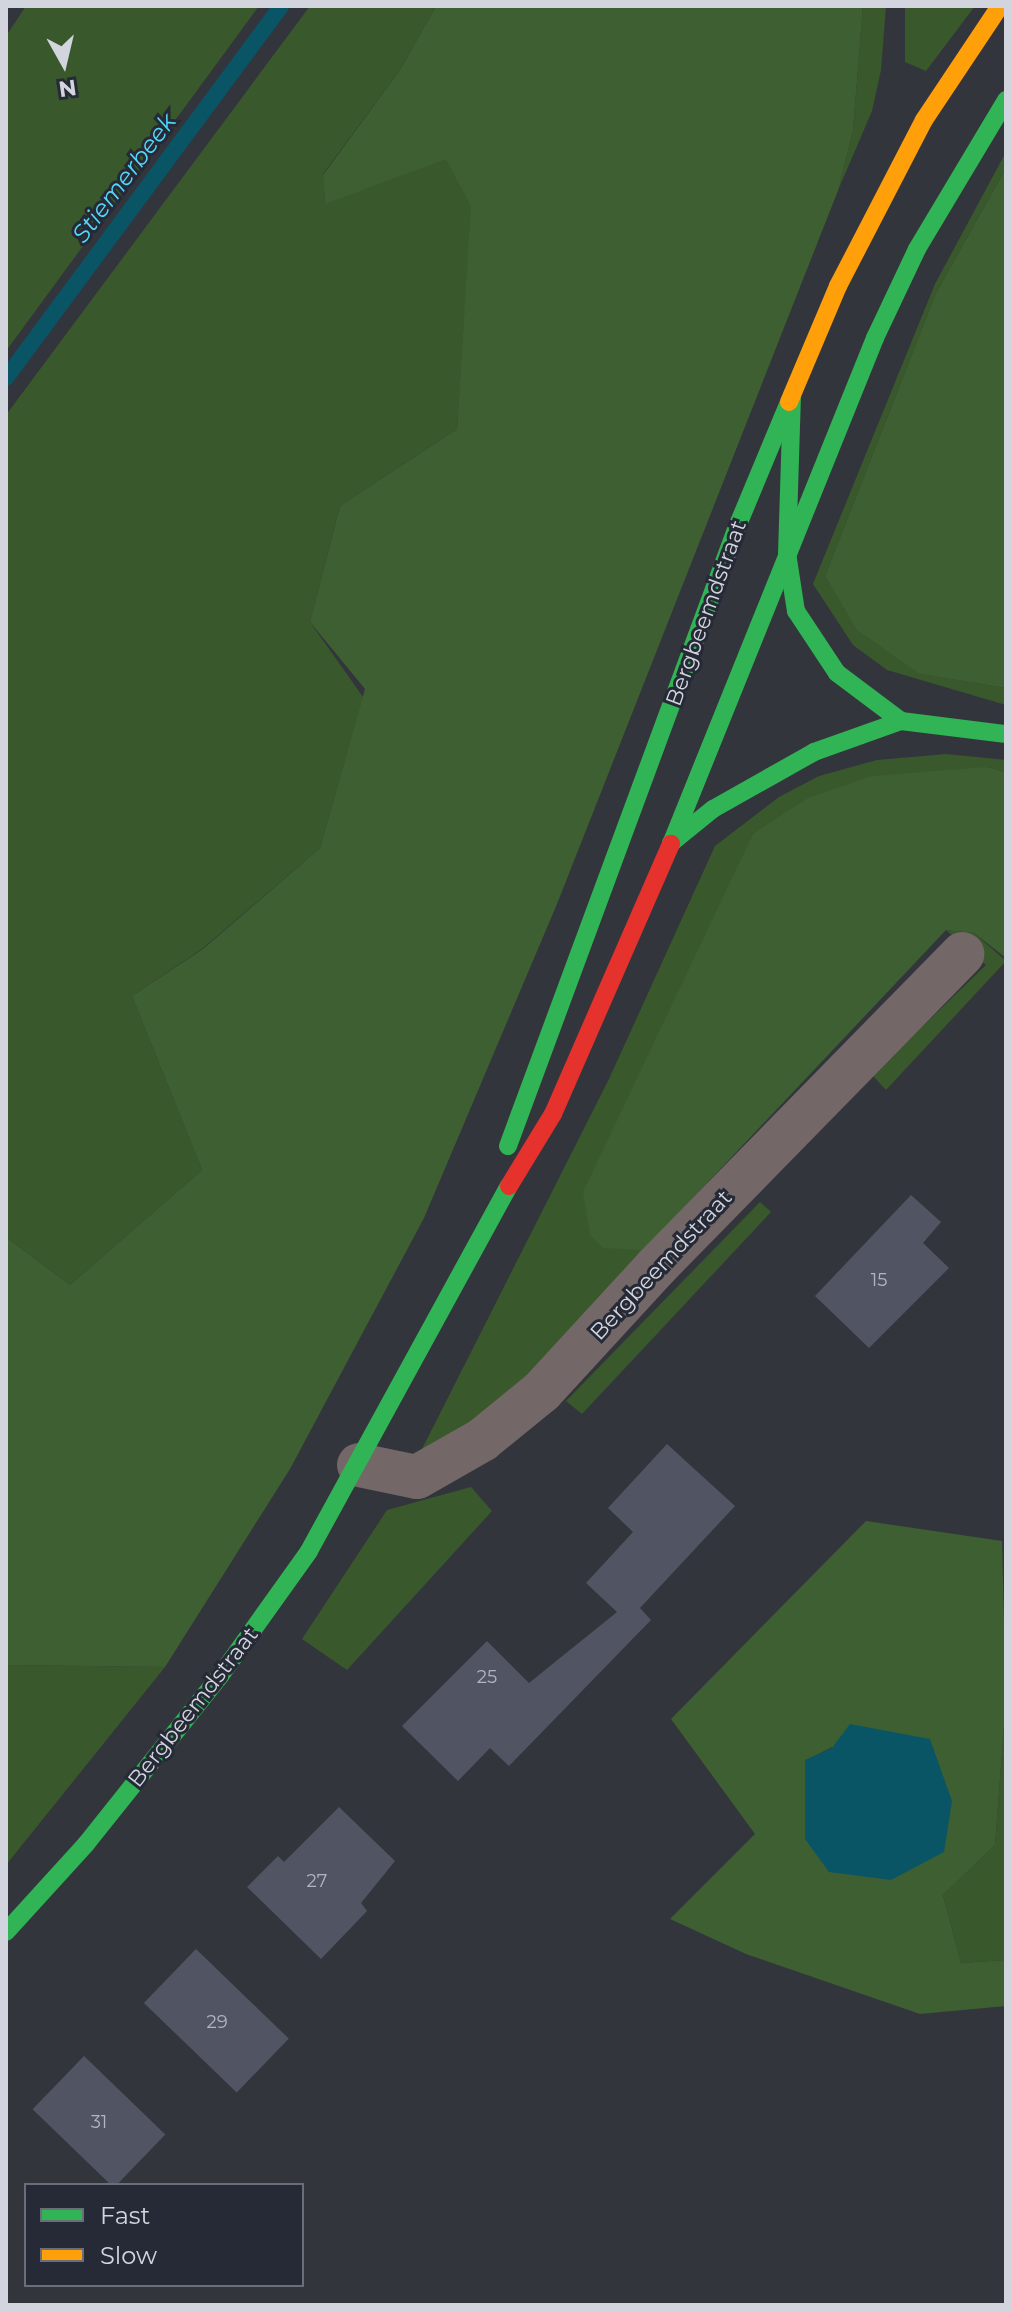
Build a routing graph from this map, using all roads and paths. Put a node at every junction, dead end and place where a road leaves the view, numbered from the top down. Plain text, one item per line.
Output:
1 (1000, 6) edge
2 (1006, 100) edge
3 (792, 395) junction
4 (787, 553) junction
5 (901, 721) junction
6 (1006, 734) edge
7 (671, 843) junction
8 (963, 954) dead end
9 (470, 1248) junction
10 (359, 1465) junction
11 (6, 1932) edge

1 - 3 main road, Bergbeemdstraat
2 - 4 main road, Bergbeemdstraat
3 - 4 main road
3 - 9 main road, Bergbeemdstraat
4 - 5 main road
4 - 7 main road, Bergbeemdstraat
5 - 6 main road
5 - 7 main road
7 - 9 main road, Bergbeemdstraat
8 - 10 street, Bergbeemdstraat
9 - 10 main road, Bergbeemdstraat
10 - 11 main road, Bergbeemdstraat

